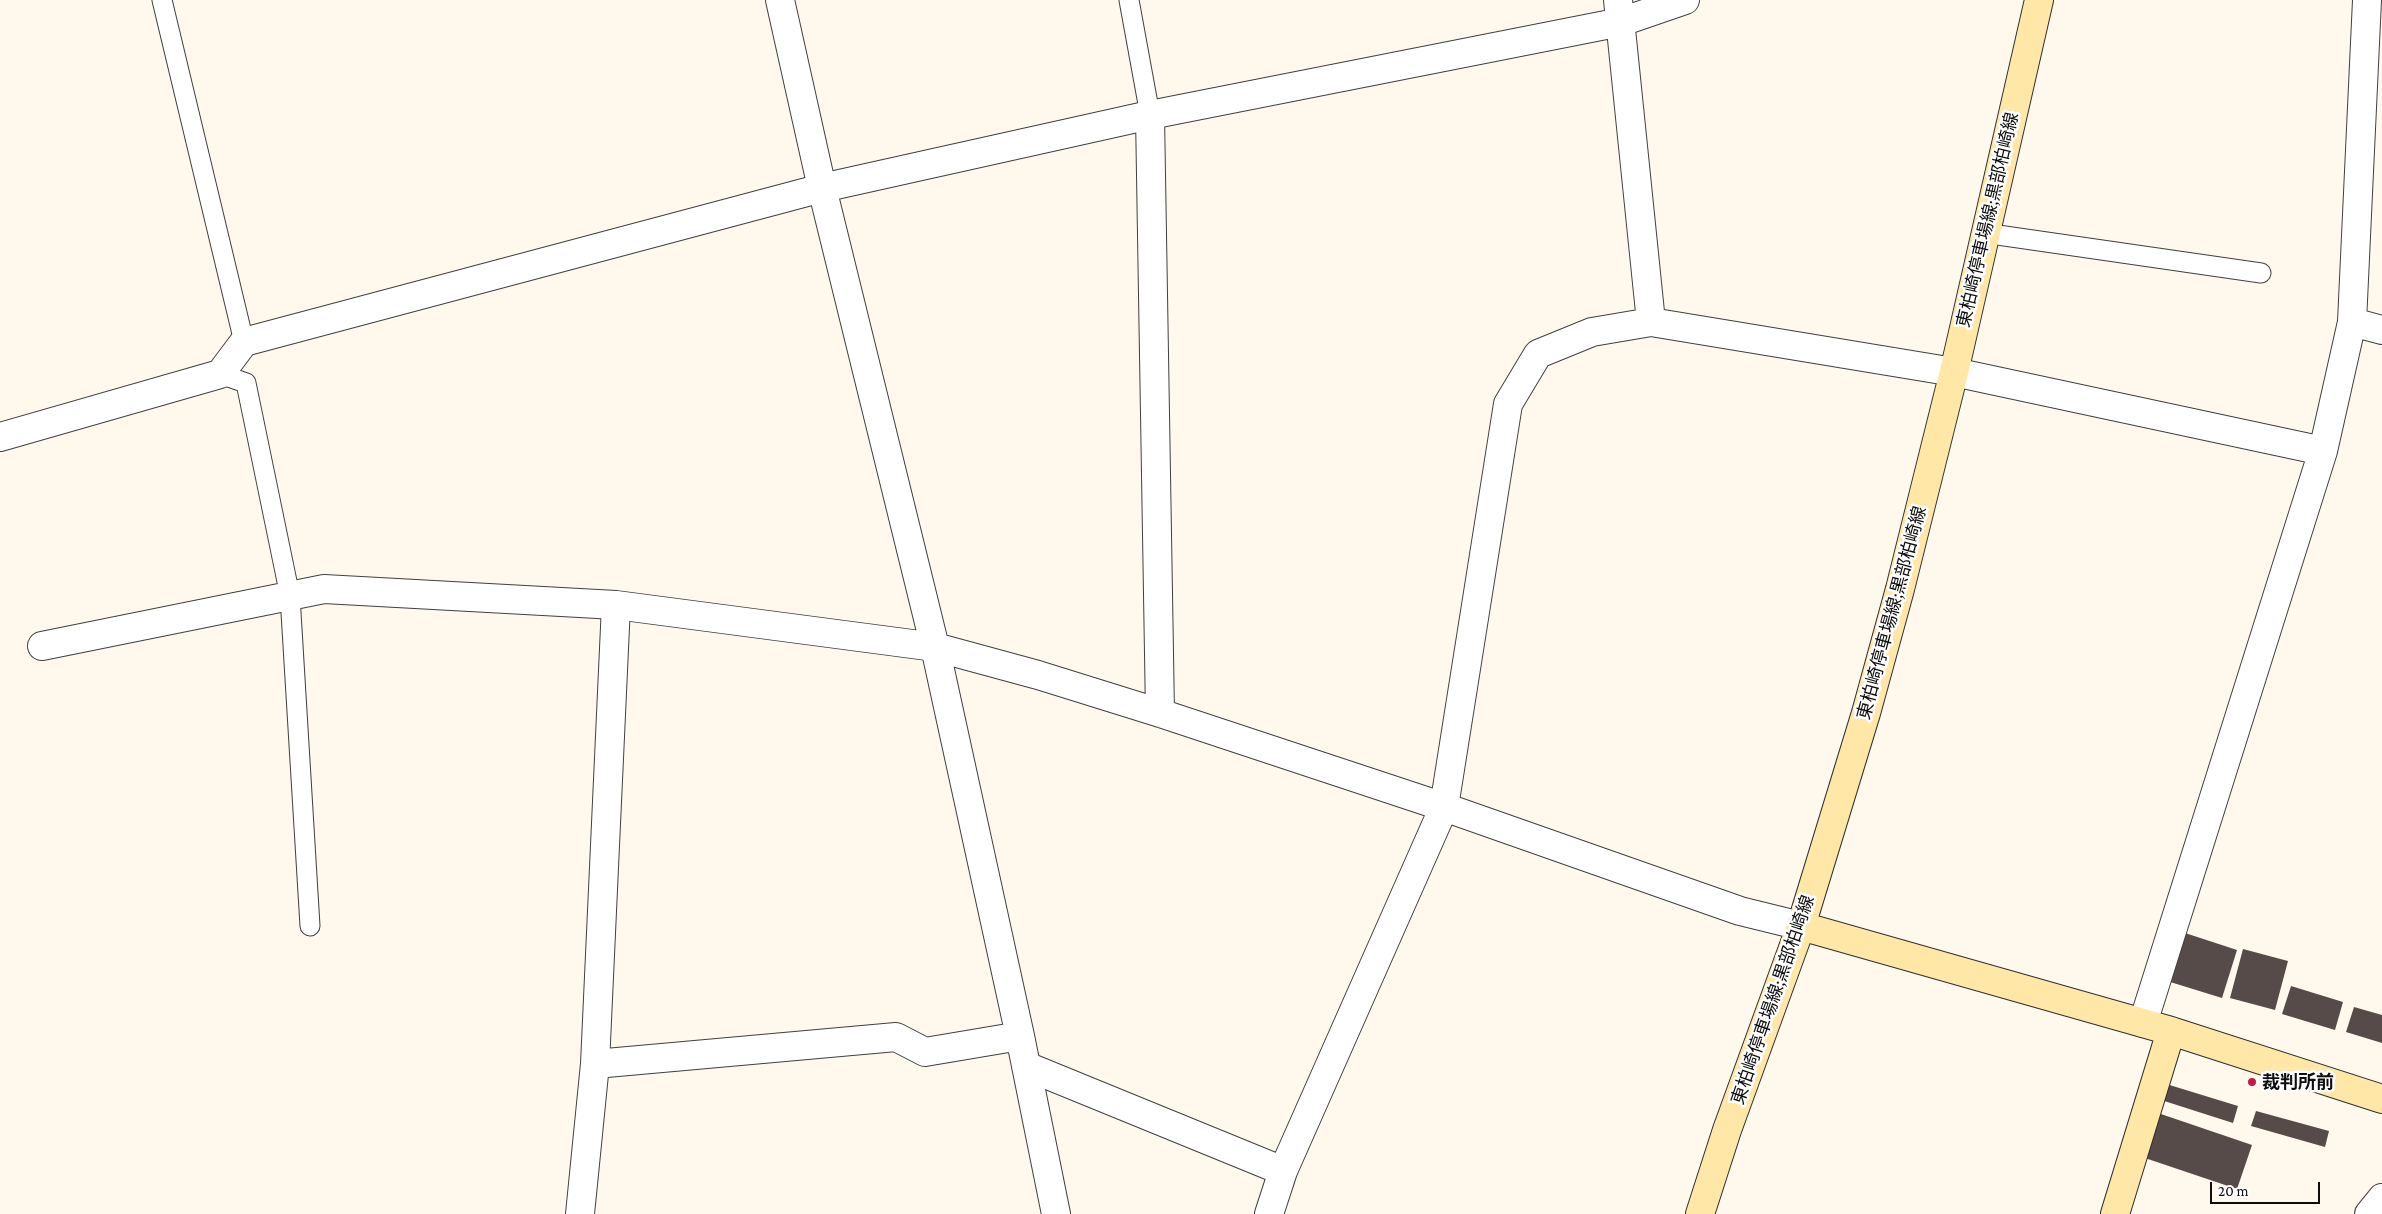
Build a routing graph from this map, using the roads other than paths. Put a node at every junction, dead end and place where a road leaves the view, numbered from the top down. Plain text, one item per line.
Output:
1 (162, 0) edge
2 (780, 0) edge
3 (1129, 0) edge
4 (1685, 0) edge
5 (2039, 0) edge
6 (2367, 0) edge
7 (1620, 11) edge
8 (1150, 115) junction
9 (822, 188) junction
10 (1984, 233) junction
11 (2260, 274) dead end
12 (1651, 322) junction
13 (2352, 322) junction
14 (2382, 330) edge
15 (244, 342) junction
16 (1954, 372) junction
17 (220, 374) junction
18 (0, 437) edge
19 (2323, 451) junction
20 (290, 596) junction
21 (616, 606) junction
22 (42, 646) dead end
23 (935, 647) junction
24 (1160, 713) junction
25 (1444, 807) junction
26 (310, 926) dead end
27 (1801, 926) junction
28 (2143, 1023) junction
29 (2171, 1032) junction
30 (1020, 1036) junction
31 (594, 1064) junction
32 (1026, 1066) junction
33 (2382, 1099) edge
34 (1283, 1171) junction
35 (2382, 1198) edge
36 (580, 1214) edge
37 (1056, 1214) edge
38 (1269, 1214) edge
39 (1700, 1214) edge
40 (2115, 1214) edge
41 (2369, 1214) edge

1 - 15 lane
2 - 9 street
3 - 8 lane
4 - 7 street
5 - 10 main road, 東柏崎停車場線;黒部柏崎線
6 - 13 street
7 - 8 street
7 - 12 street
8 - 9 street
8 - 24 street
9 - 15 street
9 - 23 street
10 - 11 lane
10 - 16 main road, 東柏崎停車場線;黒部柏崎線
12 - 16 street
12 - 25 street
13 - 14 street
13 - 19 street
15 - 17 street
16 - 19 street
16 - 27 main road, 東柏崎停車場線;黒部柏崎線
17 - 18 street
17 - 20 lane
19 - 28 street
20 - 21 street
20 - 22 street
20 - 26 lane
21 - 23 street
21 - 31 street
23 - 24 street
23 - 30 street
24 - 25 street
25 - 27 street
25 - 34 street
27 - 28 main road
27 - 39 main road, 東柏崎停車場線;黒部柏崎線
28 - 29 main road
29 - 33 main road
29 - 40 main road
30 - 31 street
30 - 32 street
31 - 36 street
32 - 34 street
32 - 37 street
34 - 38 street
35 - 41 street

